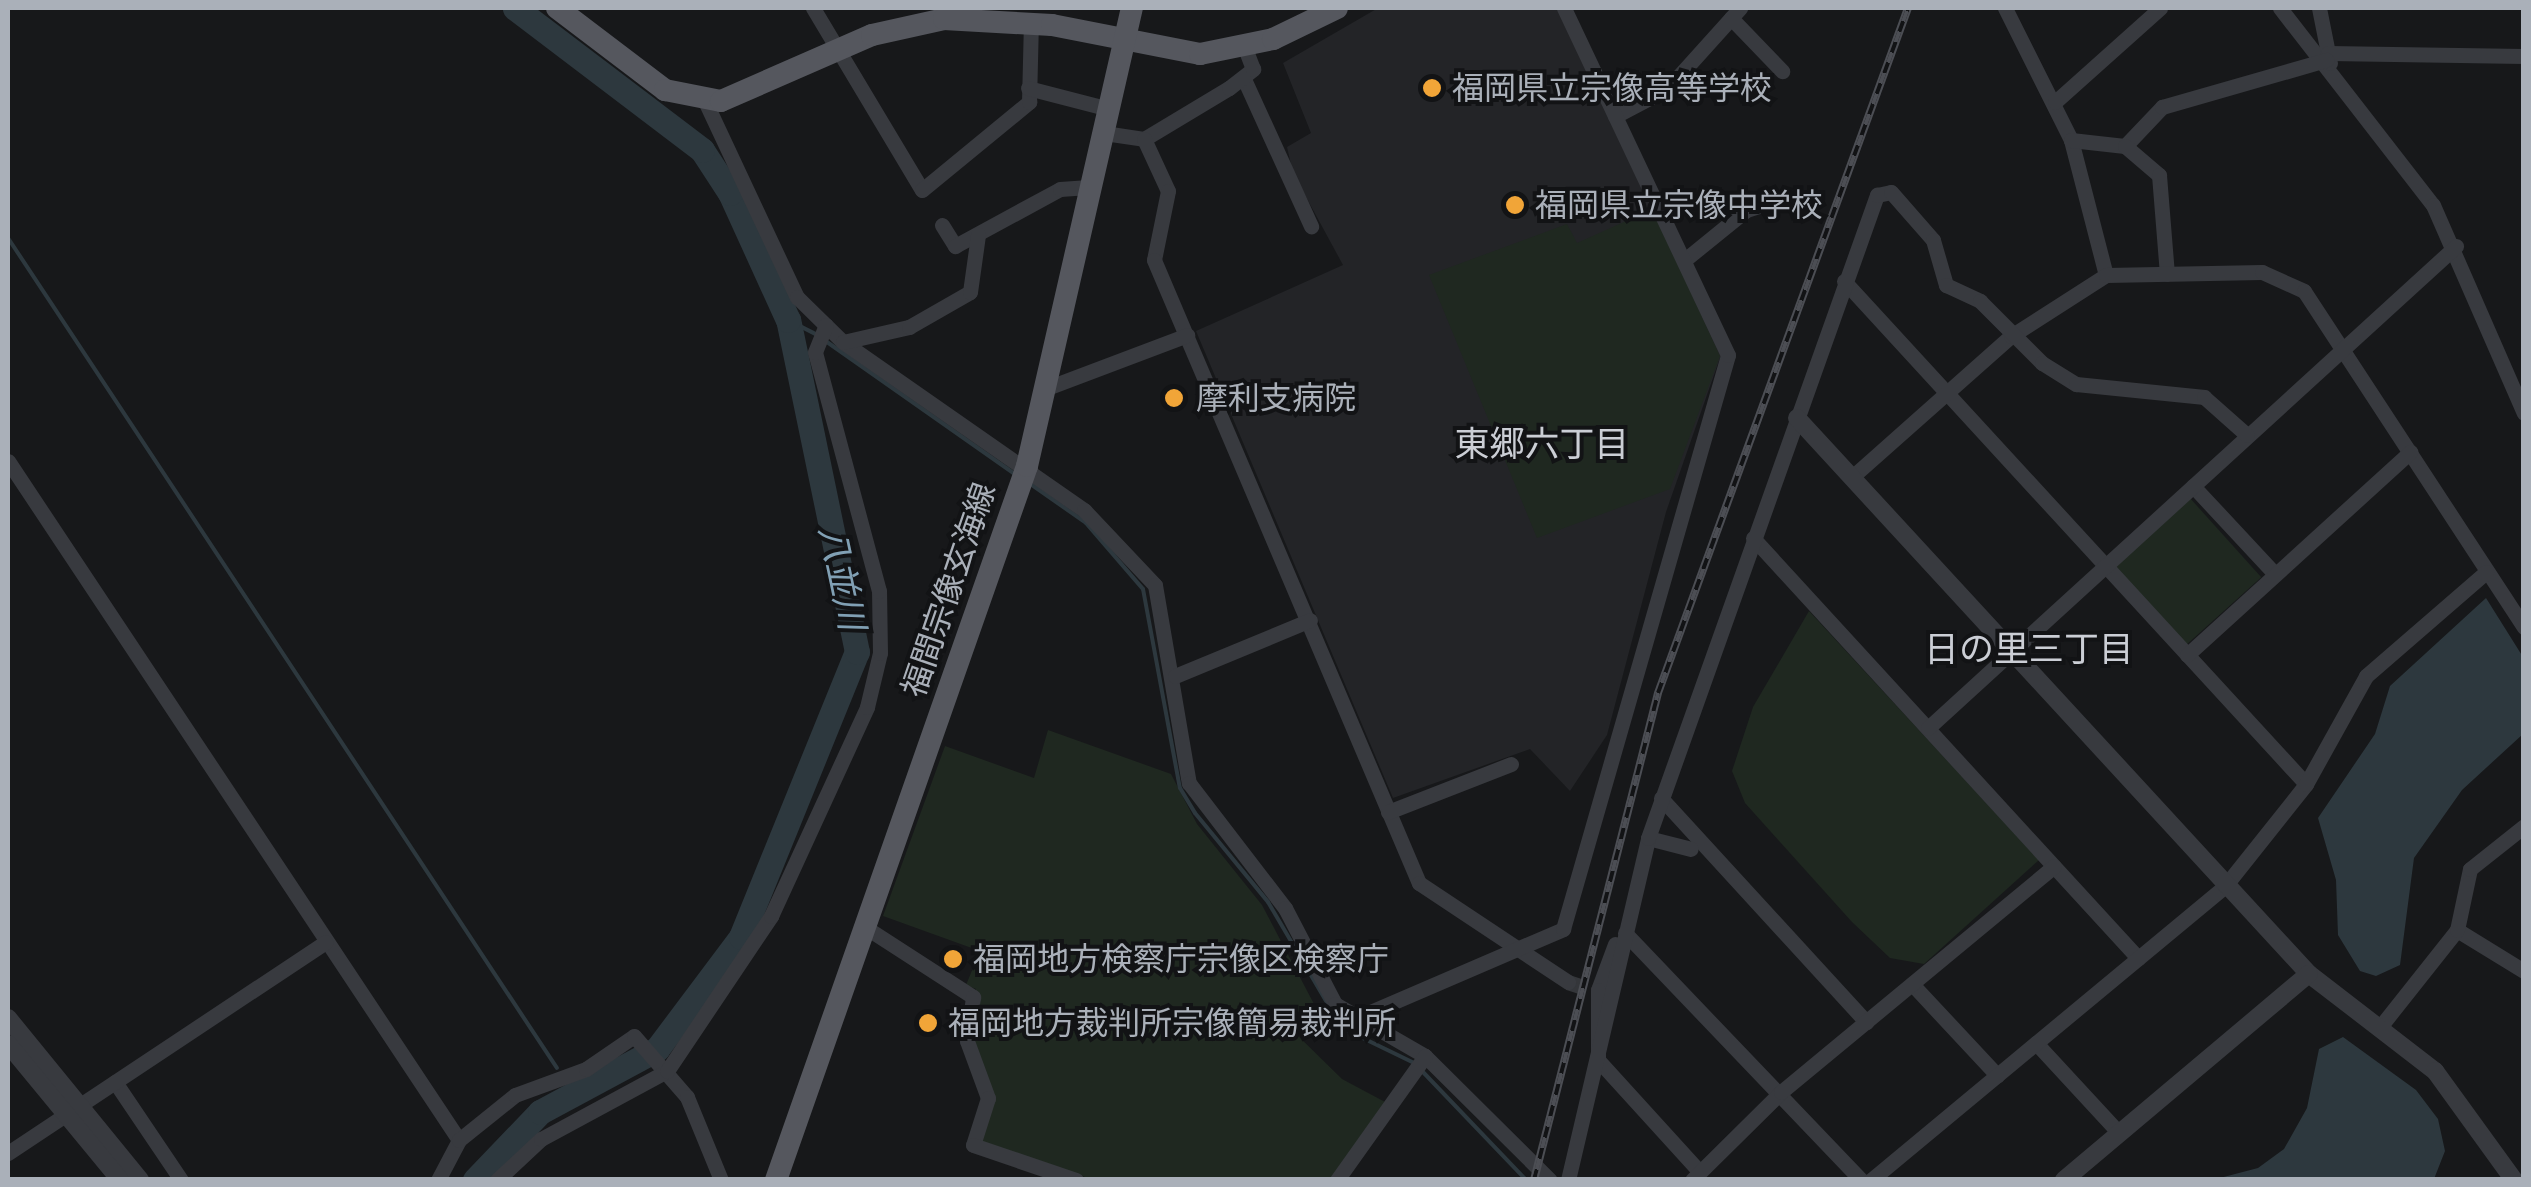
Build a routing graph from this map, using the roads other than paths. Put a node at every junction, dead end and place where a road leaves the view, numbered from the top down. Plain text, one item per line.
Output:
1 (557, 8) edge
2 (813, 8) edge
3 (1132, 8) edge
4 (1337, 8) edge
5 (1564, 8) edge
6 (2005, 8) edge
7 (2160, 8) edge
8 (2280, 8) edge
9 (2319, 8) edge
10 (998, 12) edge
11 (1735, 13) edge
12 (1030, 22) junction
13 (1124, 45) junction
14 (1245, 48) junction
15 (838, 50) junction
16 (2524, 56) edge
17 (2328, 59) junction
18 (1782, 71) dead end
19 (1244, 79) junction
20 (1028, 88) junction
21 (705, 101) junction
22 (2055, 102) junction
23 (1109, 109) junction
24 (1615, 116) junction
25 (1104, 133) junction
26 (1144, 139) junction
27 (2071, 140) junction
28 (2125, 146) junction
29 (1092, 187) junction
30 (1787, 197) dead end
31 (942, 225) dead end
32 (1311, 226) dead end
33 (978, 235) junction
34 (2456, 246) junction
35 (1688, 258) junction
36 (2167, 274) junction
37 (2106, 275) junction
38 (1844, 281) junction
39 (826, 325) junction
40 (1188, 335) junction
41 (2011, 336) junction
42 (843, 342) junction
43 (2343, 348) junction
44 (1048, 388) junction
45 (1945, 390) junction
46 (2524, 413) edge
47 (1797, 418) junction
48 (2247, 435) junction
49 (2410, 452) junction
50 (8, 462) edge
51 (1027, 466) junction
52 (1852, 476) junction
53 (2193, 486) junction
54 (1753, 538) junction
55 (2105, 565) junction
56 (2486, 572) junction
57 (2276, 574) junction
58 (1310, 620) junction
59 (2524, 627) edge
60 (2011, 653) junction
61 (2187, 655) junction
62 (1174, 676) junction
63 (1928, 728) junction
64 (1484, 754) dead end
65 (1511, 764) dead end
66 (1491, 772) junction
67 (2306, 784) junction
68 (1661, 798) junction
69 (1388, 812) junction
70 (2524, 826) edge
71 (1648, 838) junction
72 (1691, 849) dead end
73 (2054, 866) junction
74 (2225, 886) junction
75 (865, 927) junction
76 (2457, 930) junction
77 (1626, 933) junction
78 (325, 942) junction
79 (1519, 953) junction
80 (2138, 958) junction
81 (2524, 971) edge
82 (2310, 974) junction
83 (1568, 982) tunnel mouth
84 (1912, 984) junction
85 (8, 1018) edge
86 (1352, 1020) junction
87 (1866, 1022) junction
88 (2380, 1027) junction
89 (2036, 1043) junction
90 (8, 1044) edge
91 (1426, 1056) junction
92 (1598, 1060) junction
93 (665, 1068) junction
94 (1997, 1076) junction
95 (115, 1082) junction
96 (1781, 1092) junction
97 (75, 1106) junction
98 (2120, 1133) junction
99 (458, 1140) junction
100 (8, 1154) edge
101 (1696, 1176) edge
102 (120, 1180) edge
103 (140, 1180) edge
104 (180, 1180) edge
105 (438, 1180) edge
106 (497, 1180) edge
107 (721, 1180) edge
108 (776, 1180) edge
109 (1076, 1180) edge
110 (1338, 1180) edge
111 (1550, 1180) edge
112 (1568, 1180) edge
113 (1861, 1180) edge
114 (1871, 1180) edge
115 (2064, 1180) edge
116 (2514, 1180) edge

1 - 21 main road
2 - 15 street
3 - 13 main road, 福間宗像玄海線
4 - 14 main road
5 - 24 street
6 - 22 street
7 - 22 street
8 - 17 street
9 - 17 street
10 - 12 main road
10 - 15 main road
11 - 18 street
11 - 24 street
12 - 13 main road
12 - 20 street
13 - 14 main road
13 - 23 main road, 福間宗像玄海線
14 - 19 street
15 - 20 street
15 - 21 main road
16 - 17 street
17 - 28 street
17 - 34 street
19 - 26 street
19 - 32 street
20 - 23 street
21 - 39 street
22 - 27 street
23 - 25 main road, 福間宗像玄海線
24 - 35 street
25 - 26 street
25 - 29 main road, 福間宗像玄海線
26 - 40 street
27 - 28 street
27 - 37 street
28 - 36 street
29 - 33 street
29 - 44 main road, 福間宗像玄海線
30 - 35 street
31 - 33 street
33 - 42 street
34 - 43 street
34 - 46 street
35 - 79 street
36 - 37 street
36 - 43 street
37 - 41 street
38 - 41 street
38 - 45 street
38 - 47 street
39 - 42 street
39 - 93 street
40 - 44 street
40 - 58 street
41 - 45 street
41 - 48 street
42 - 51 street
43 - 48 street
43 - 49 street
44 - 51 main road, 福間宗像玄海線
45 - 52 street
45 - 55 street
47 - 52 street
47 - 54 street
48 - 53 street
49 - 56 street
49 - 57 street
50 - 78 street
51 - 62 street
51 - 75 main road, 福間宗像玄海線
52 - 60 street
53 - 55 street
53 - 57 street
54 - 63 street
54 - 68 street
55 - 60 street
55 - 61 street
56 - 59 street
56 - 67 street
57 - 61 street
58 - 62 street
58 - 69 street
60 - 63 street
60 - 74 street
61 - 67 street
62 - 86 street
63 - 73 street
64 - 66 street
65 - 66 street
66 - 69 street
67 - 74 street
68 - 71 street
68 - 87 street
69 - 79 street
70 - 76 street
71 - 72 street
71 - 77 street
73 - 80 street
73 - 84 street
74 - 80 street
74 - 82 street
75 - 108 main road, 福間宗像玄海線
75 - 109 street
76 - 81 street
76 - 88 street
77 - 92 street
77 - 92 street
77 - 96 street
78 - 95 street
78 - 99 street
79 - 83 street
79 - 86 street
80 - 89 street
82 - 88 street
82 - 98 street
84 - 87 street
84 - 94 street
85 - 97 street
86 - 91 street
87 - 96 street
88 - 116 street
89 - 94 street
89 - 98 street
90 - 97 street
91 - 110 street
91 - 111 street
92 - 101 street
92 - 112 street
93 - 99 street
93 - 106 street
93 - 107 street
94 - 114 street
95 - 97 street
95 - 104 street
96 - 101 street
96 - 113 street
97 - 100 street
97 - 102 street
97 - 103 street
98 - 115 street
99 - 105 street

